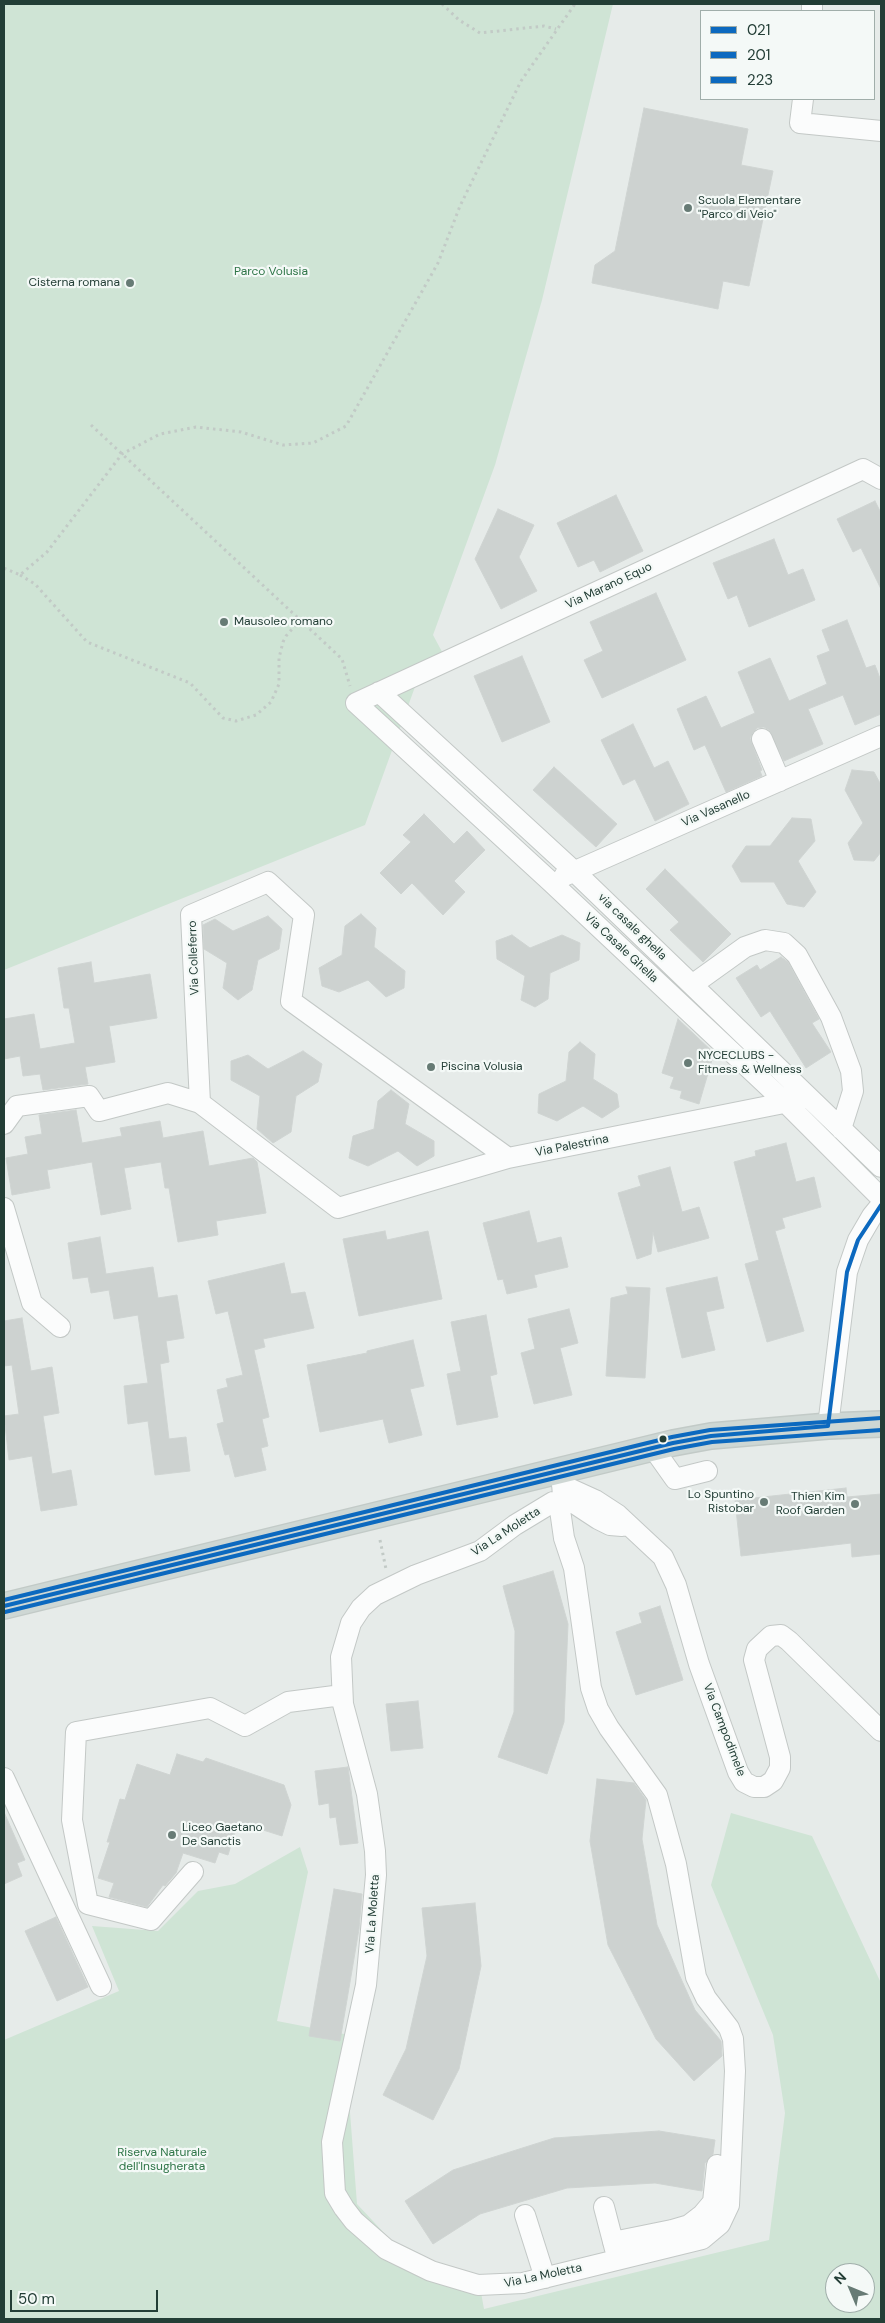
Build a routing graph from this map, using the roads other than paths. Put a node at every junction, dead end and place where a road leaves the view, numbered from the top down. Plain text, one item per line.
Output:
1 (803, 100) edge
2 (881, 131) edge
3 (881, 480) edge
4 (379, 692) junction
5 (356, 703) joint
6 (881, 736) edge
7 (762, 739) dead end
8 (780, 781) junction
9 (575, 872) junction
10 (551, 882) junction
11 (692, 985) junction
12 (809, 1098) junction
13 (200, 1103) junction
14 (787, 1104) junction
15 (4, 1124) edge
16 (842, 1129) junction
17 (508, 1158) junction
18 (881, 1168) edge
19 (881, 1198) edge
20 (881, 1205) edge
21 (4, 1208) edge
22 (60, 1327) dead end
23 (881, 1424) edge
24 (828, 1426) junction
25 (653, 1448) junction
26 (707, 1471) dead end
27 (560, 1492) junction
28 (4, 1606) edge
29 (342, 1694) junction
30 (881, 1730) edge
31 (4, 1778) edge
32 (194, 1872) dead end
33 (101, 1986) dead end
34 (717, 2165) dead end
35 (604, 2207) dead end
36 (525, 2215) dead end
37 (615, 2251) junction
38 (545, 2278) junction

1 - 2 street
3 - 4 street, Via Marano Equo
4 - 5 street, Via Marano Equo
4 - 9 street, via casale ghella
5 - 10 street, Via Casale Ghella
6 - 8 street, Via Vasanello
7 - 8 street
8 - 9 street, Via Vasanello
9 - 10 street, Via Vasanello
9 - 11 street, via casale ghella
10 - 14 street, Via Casale Ghella
11 - 12 street, via casale ghella
11 - 16 street
12 - 14 street, Via Palestrina
12 - 16 street, via casale ghella
13 - 15 street
13 - 17 street, Via Palestrina
13 - 17 street, Via Colleferro
14 - 17 street, Via Palestrina
14 - 19 street, Via Casale Ghella
16 - 18 street, via casale ghella
20 - 24 street
21 - 22 street
23 - 24 main road
24 - 25 main road
25 - 26 street
25 - 27 main road
27 - 28 main road
27 - 29 street, Via La Moletta
27 - 30 street, Via Campodimele
27 - 37 street, Via La Moletta
29 - 32 street
29 - 38 street, Via La Moletta
31 - 33 street
34 - 37 street
35 - 37 street
36 - 38 street
37 - 38 street, Via La Moletta

